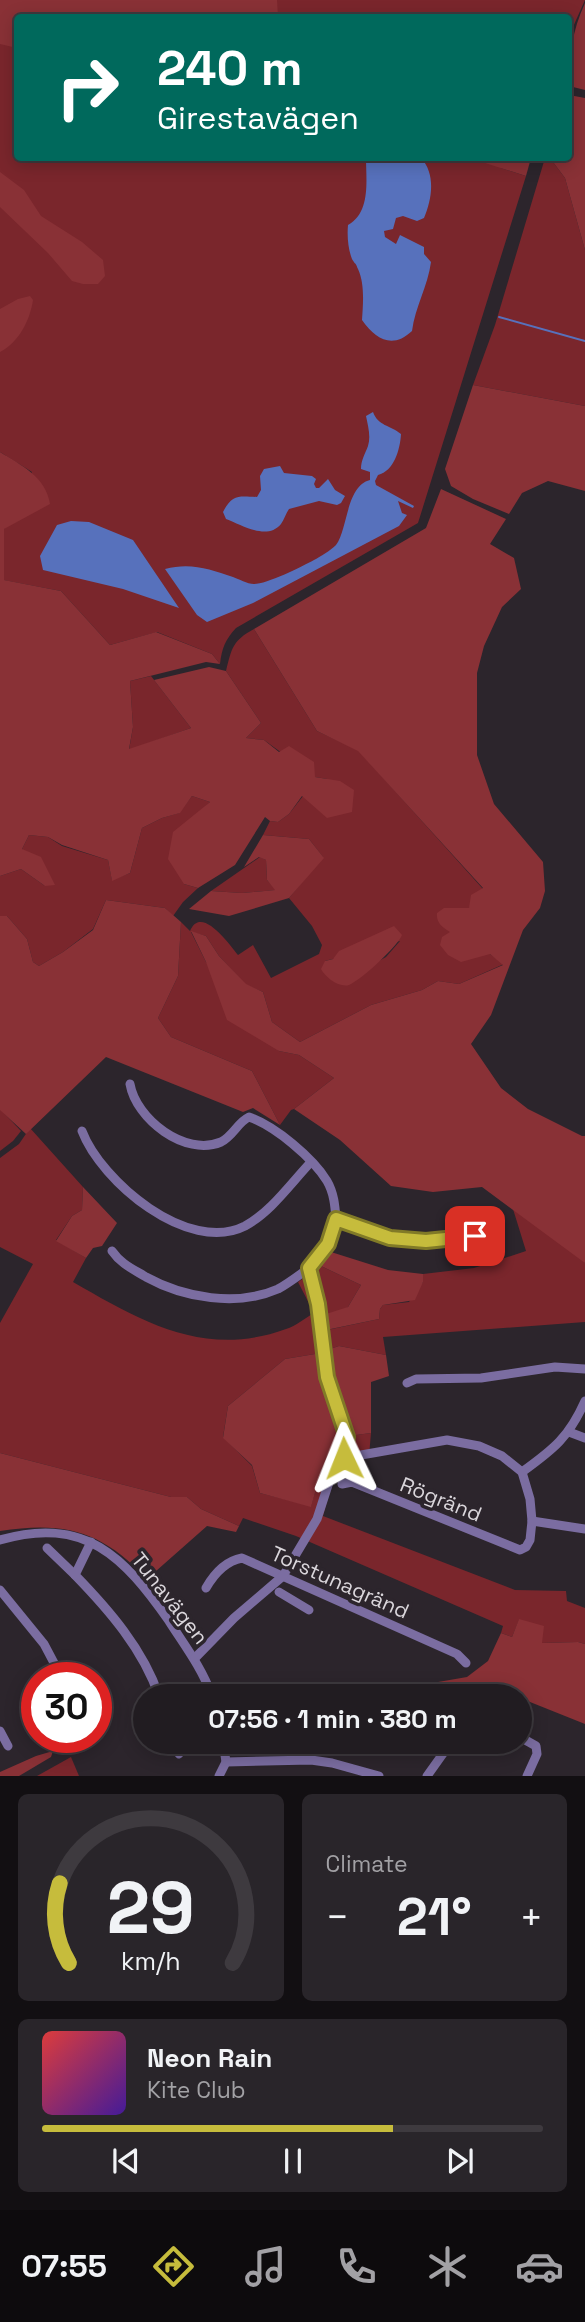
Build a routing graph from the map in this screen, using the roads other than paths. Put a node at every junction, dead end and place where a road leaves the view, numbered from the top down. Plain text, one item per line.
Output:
1 (130, 1084) dead end
2 (82, 1131) dead end
3 (311, 1162) junction
4 (336, 1219) junction
5 (499, 1227) dead end
6 (112, 1251) dead end
7 (309, 1268) junction
8 (585, 1369) edge
9 (407, 1383) dead end
10 (585, 1401) edge
11 (569, 1432) junction
12 (585, 1438) edge
13 (344, 1458) junction
14 (522, 1472) junction
15 (342, 1484) dead end
16 (532, 1521) junction
17 (585, 1529) edge
18 (0, 1540) edge
19 (91, 1542) junction
20 (47, 1548) dead end
21 (75, 1575) junction
22 (283, 1576) junction
23 (206, 1588) dead end
24 (0, 1590) edge
25 (279, 1592) dead end
26 (309, 1610) dead end
27 (195, 1658) junction
28 (54, 1662) edge
29 (466, 1663) dead end
30 (155, 1684) edge
31 (208, 1684) edge
32 (0, 1731) edge
33 (532, 1744) edge
34 (8, 1746) dead end
35 (225, 1754) edge
36 (443, 1754) edge
37 (226, 1762) junction
38 (219, 1776) edge
39 (379, 1776) edge
40 (428, 1776) edge
41 (527, 1776) edge

1 - 3 street
2 - 3 street
3 - 4 street
4 - 5 street
4 - 7 street
6 - 7 street
7 - 13 street
8 - 9 street
10 - 11 street
11 - 12 street
11 - 14 street
13 - 14 street
13 - 22 street
14 - 16 street
15 - 16 street, Rögränd
16 - 17 street
18 - 19 street, Tunavägen
19 - 21 street
19 - 27 street, Tunavägen
20 - 21 street
21 - 30 street
22 - 23 street, Torstunagränd
22 - 27 street
22 - 29 street, Torstunagränd
24 - 28 street
25 - 26 street
27 - 31 street, Tunavägen
32 - 34 street
33 - 41 street
35 - 37 street
36 - 40 street
37 - 38 street
37 - 39 street

